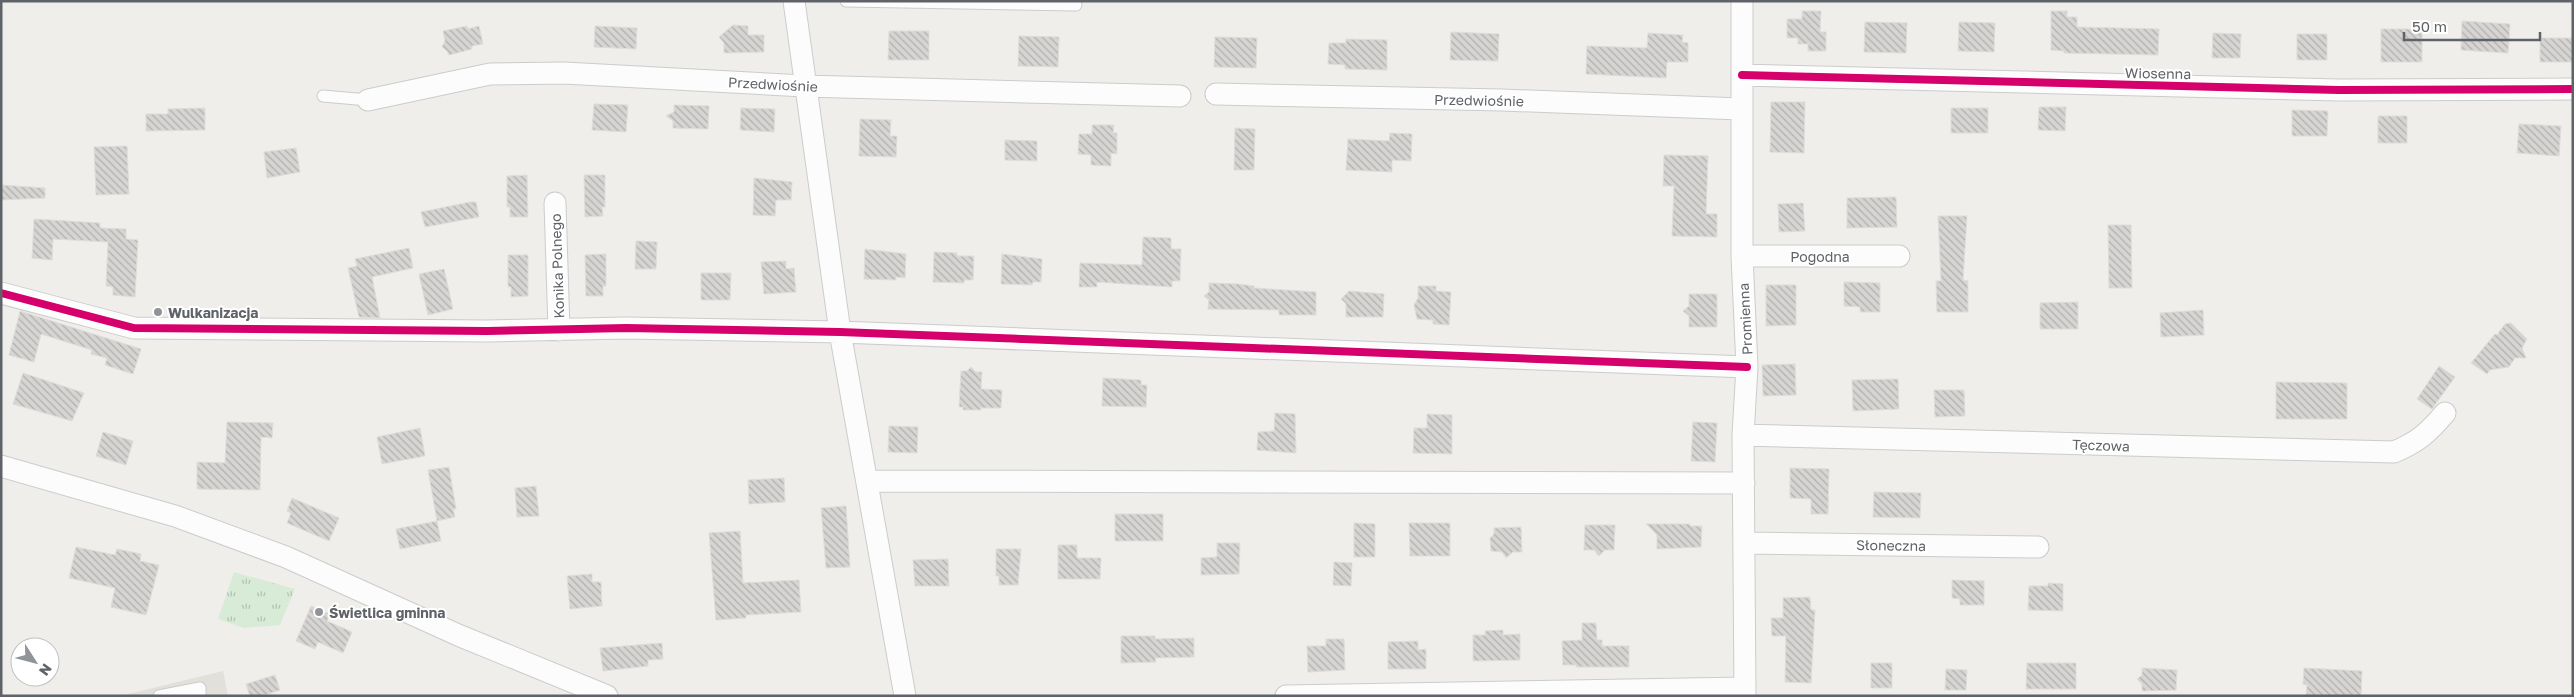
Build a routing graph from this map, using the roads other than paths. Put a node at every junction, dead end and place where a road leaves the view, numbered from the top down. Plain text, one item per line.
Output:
1 (794, 1) edge
2 (846, 1) edge
3 (1742, 1) edge
4 (1076, 5) dead end
5 (1742, 74) junction
6 (804, 86) junction
7 (2573, 89) edge
8 (1216, 94) dead end
9 (323, 96) dead end
10 (1180, 96) dead end
11 (368, 100) joint
12 (1742, 109) junction
13 (555, 202) dead end
14 (1742, 256) junction
15 (1899, 256) dead end
16 (1, 293) edge
17 (559, 330) junction
18 (840, 332) junction
19 (1747, 367) junction
20 (2445, 413) dead end
21 (1743, 435) junction
22 (1, 466) edge
23 (867, 481) junction
24 (1744, 483) junction
25 (1745, 543) junction
26 (2038, 547) dead end
27 (1746, 692) edge
28 (159, 696) edge
29 (200, 696) edge
30 (607, 696) edge
31 (905, 696) edge
32 (1286, 696) edge

1 - 6 street
2 - 4 lane
3 - 5 street, Promienna
5 - 7 street, Wiosenna
5 - 12 street, Promienna
6 - 10 street, Przedwiośnie
6 - 11 street, Przedwiośnie
6 - 18 street
8 - 12 street, Przedwiośnie
9 - 11 lane
12 - 14 street, Promienna
13 - 17 street, Konika Polnego
14 - 15 street, Pogodna
14 - 19 street, Promienna
16 - 17 street
17 - 18 street
18 - 19 street
18 - 23 street
19 - 21 street, Promienna
20 - 21 street, Tęczowa
21 - 24 street, Promienna
22 - 30 street
23 - 24 street
23 - 31 street
24 - 25 street, Promienna
25 - 26 street, Słoneczna
25 - 27 street, Promienna
27 - 32 street
28 - 29 lane

